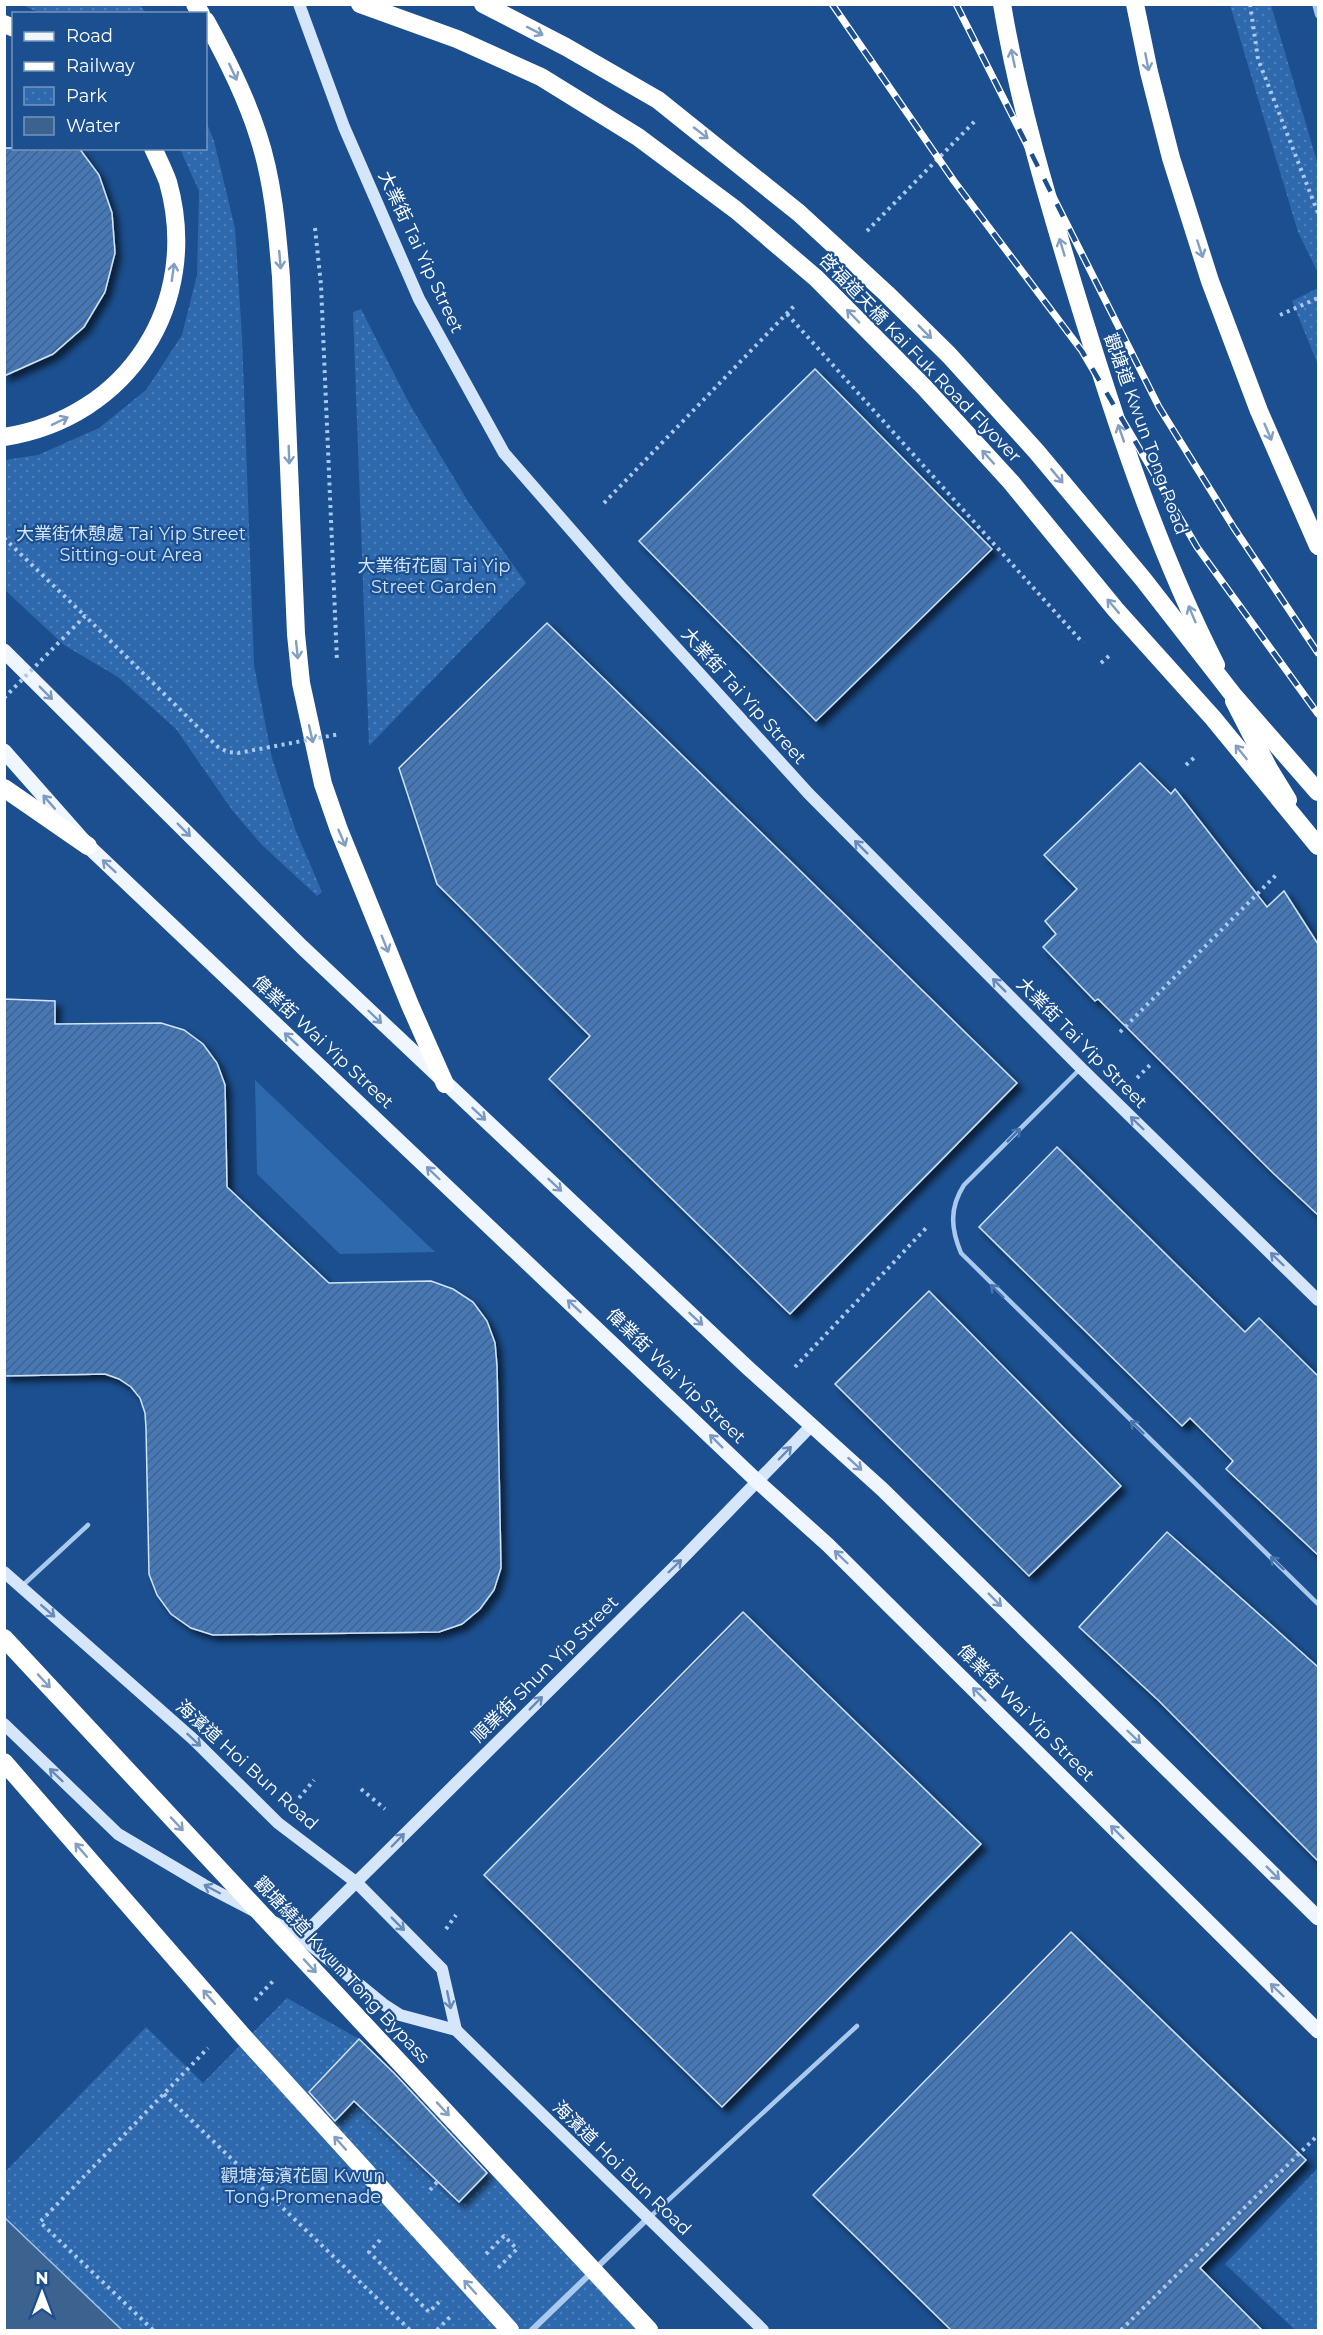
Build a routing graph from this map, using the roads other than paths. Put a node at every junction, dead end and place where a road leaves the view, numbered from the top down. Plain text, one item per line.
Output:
1 (298, 4) edge
2 (360, 4) edge
3 (483, 4) edge
4 (1002, 4) edge
5 (1135, 4) edge
6 (1316, 4) edge
7 (1318, 15) edge
8 (207, 23) edge
9 (154, 150) edge
10 (4, 437) edge
11 (1318, 546) edge
12 (4, 651) edge
13 (4, 751) edge
14 (4, 788) edge
15 (1318, 792) edge
16 (88, 846) junction
17 (1318, 849) edge
18 (1081, 1068) junction
19 (445, 1084) junction
20 (1318, 1300) edge
21 (812, 1425) junction
22 (758, 1482) junction
23 (88, 1525) dead end
24 (4, 1572) edge
25 (20, 1587) junction
26 (1318, 1604) edge
27 (4, 1638) edge
28 (4, 1725) edge
29 (4, 1762) edge
30 (357, 1883) junction
31 (1318, 1918) edge
32 (301, 1937) junction
33 (857, 2026) dead end
34 (456, 2030) junction
35 (1318, 2031) edge
36 (648, 2218) junction
37 (510, 2331) edge
38 (532, 2331) edge
39 (649, 2331) edge
40 (763, 2331) edge

18 -> 1 main road, 大業街 Tai Yip Street
17 -> 2 highway, 啓福道天橋 Kai Fuk Road Flyover, bridge
3 -> 15 highway, 啓福道天橋 Kai Fuk Road Flyover, bridge
17 -> 4 highway, 觀塘道 Kwun Tong Road
5 -> 11 highway
6 - 7 street
8 -> 19 highway
10 -> 9 highway
12 -> 19 main road
16 -> 13 main road, 偉業街 Wai Yip Street
14 - 16 highway
22 -> 16 main road, 偉業街 Wai Yip Street
20 -> 18 main road, 大業街 Tai Yip Street
26 -> 18 lane
19 -> 21 main road
22 -> 21 main road, 順業街 Shun Yip Street
21 -> 31 main road
30 -> 22 main road, 順業街 Shun Yip Street
35 -> 22 main road, 偉業街 Wai Yip Street
23 - 25 lane
24 - 25 main road, 海濱道 Hoi Bun Road
25 -> 30 main road, 海濱道 Hoi Bun Road
27 -> 39 highway, 觀塘繞道 Kwun Tong Bypass, bridge
32 -> 28 main road, 海濱道 Hoi Bun Road
37 -> 29 highway, bridge
30 - 32 main road, 順業街 Shun Yip Street
30 -> 34 main road, 海濱道 Hoi Bun Road
32 - 34 main road, 海濱道 Hoi Bun Road
33 - 36 lane
34 - 36 main road, 海濱道 Hoi Bun Road
36 - 38 street
36 - 40 main road, 海濱道 Hoi Bun Road

